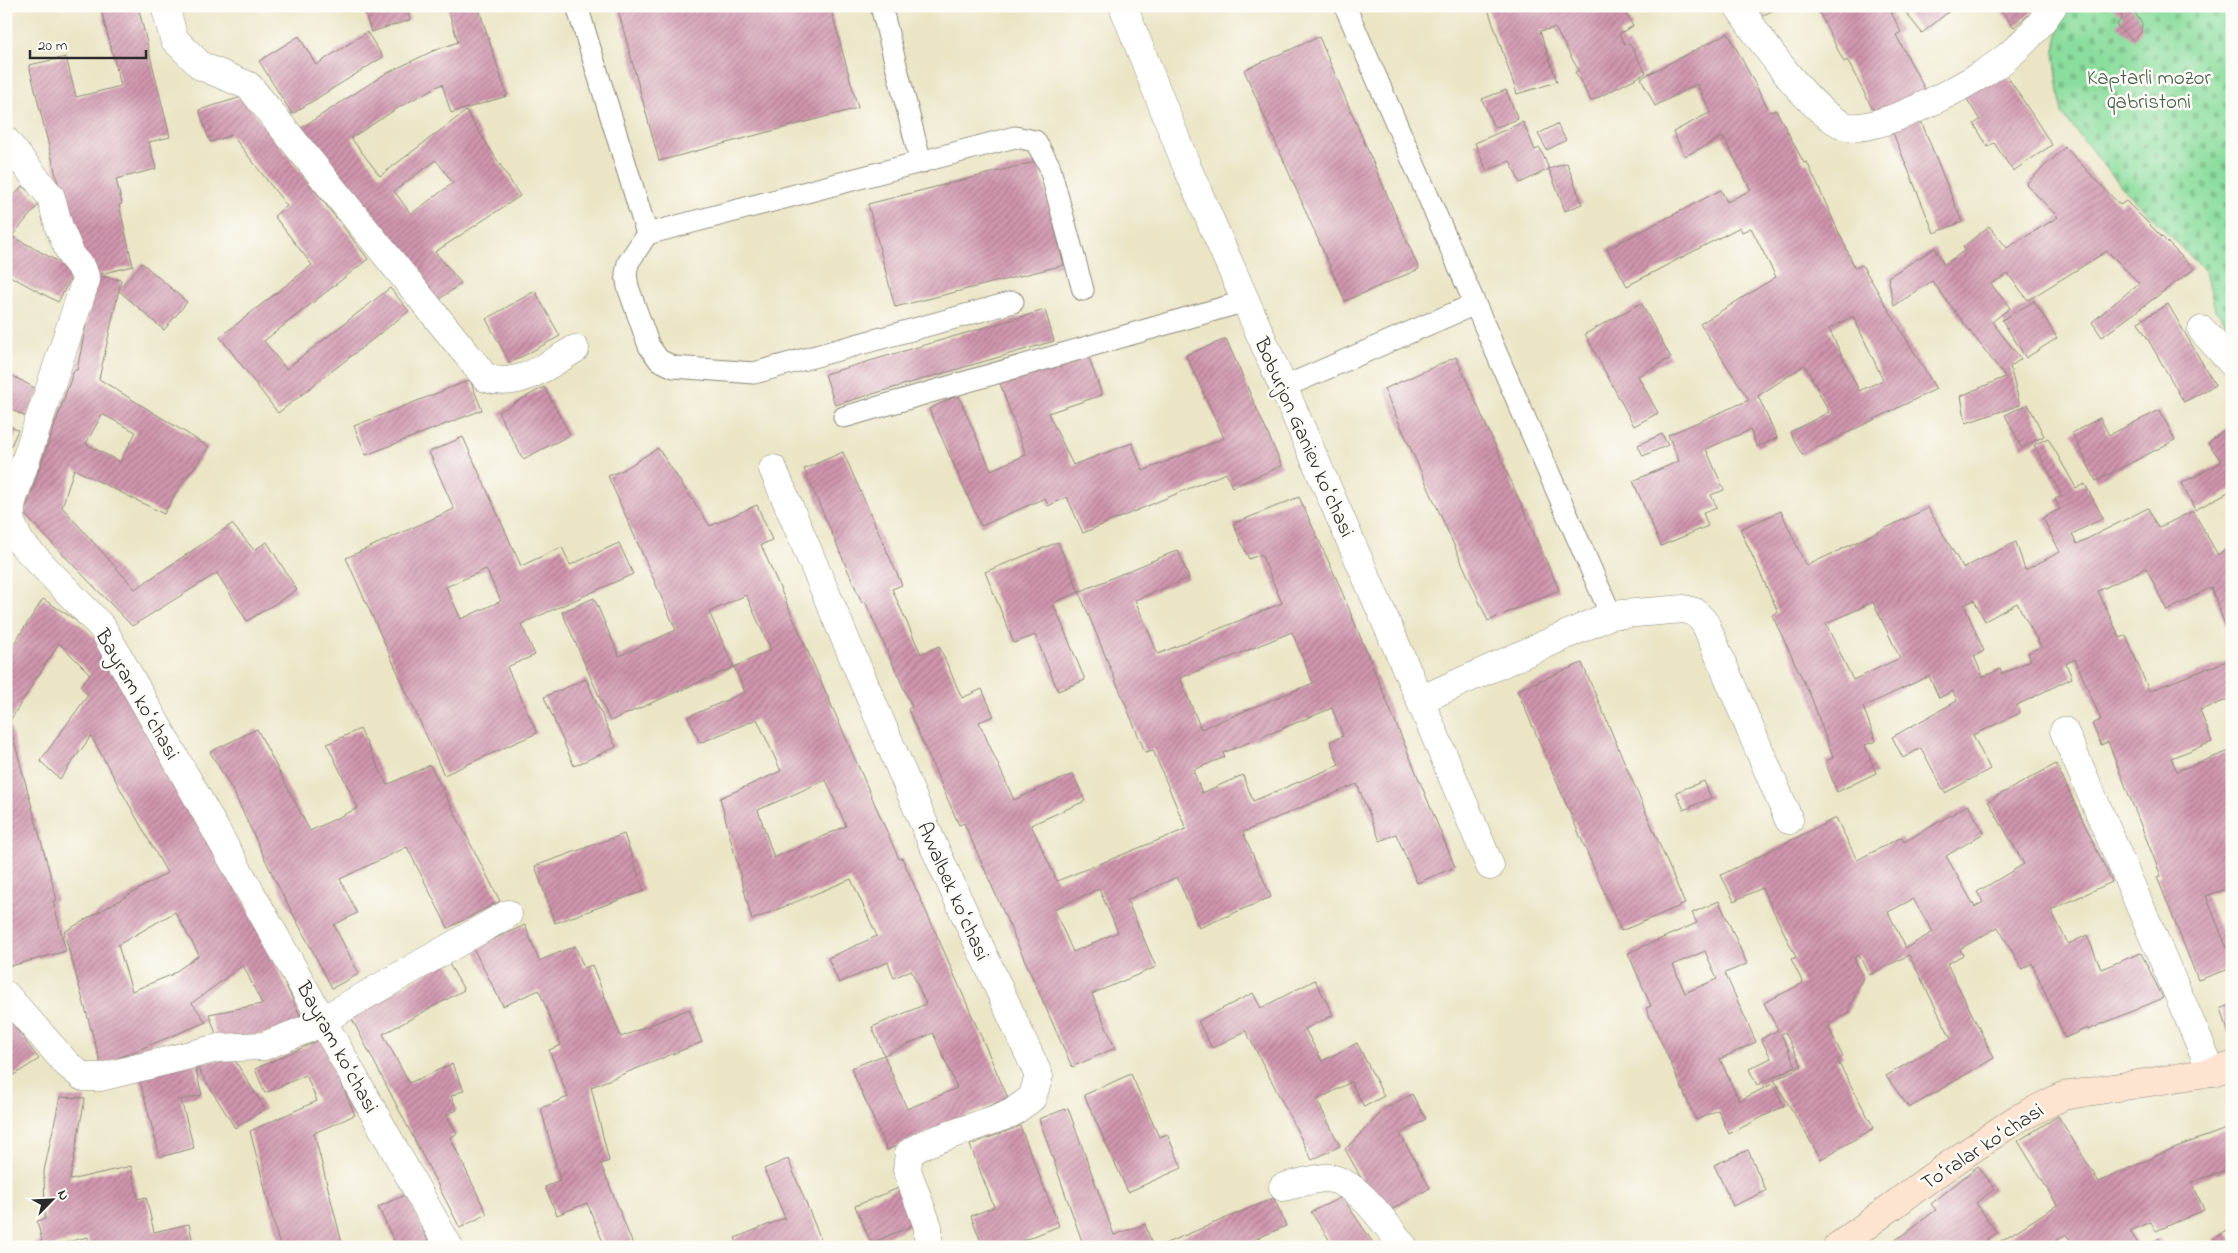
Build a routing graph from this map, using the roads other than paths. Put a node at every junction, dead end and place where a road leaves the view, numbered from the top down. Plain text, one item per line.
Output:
1 (165, 6) edge
2 (577, 6) edge
3 (881, 6) edge
4 (1123, 6) edge
5 (1346, 6) edge
6 (1738, 6) edge
7 (2053, 6) edge
8 (6, 141) edge
9 (921, 163) junction
10 (647, 234) junction
11 (1083, 290) dead end
12 (1246, 301) junction
13 (1013, 302) dead end
14 (1475, 304) junction
15 (2202, 330) dead end
16 (575, 349) dead end
17 (2232, 363) edge
18 (1284, 387) junction
19 (844, 417) dead end
20 (772, 469) dead end
21 (1611, 615) junction
22 (1420, 700) junction
23 (2064, 732) dead end
24 (1789, 820) dead end
25 (1490, 866) dead end
26 (508, 914) dead end
27 (6, 994) edge
28 (322, 1019) junction
29 (2222, 1069) edge
30 (1283, 1187) dead end
31 (449, 1247) edge
32 (928, 1247) edge
33 (1404, 1247) edge
34 (1837, 1247) edge

1 - 16 street
2 - 10 lane
3 - 9 lane
4 - 12 street, Boburjon Ganiev koʻchasi
5 - 14 lane
6 - 7 street
8 - 28 street, Bayram koʻchasi
9 - 10 lane
9 - 11 lane
10 - 13 lane
12 - 18 street, Boburjon Ganiev koʻchasi
12 - 19 lane
14 - 18 lane
14 - 21 lane
15 - 17 street
18 - 22 street, Boburjon Ganiev koʻchasi
20 - 32 street, Avvalbek koʻchasi
21 - 22 street
21 - 24 street
22 - 25 street, Boburjon Ganiev koʻchasi
23 - 29 street
26 - 28 street
27 - 28 street
28 - 31 street, Bayram koʻchasi
29 - 34 street, Toʻralar koʻchasi
30 - 33 street

